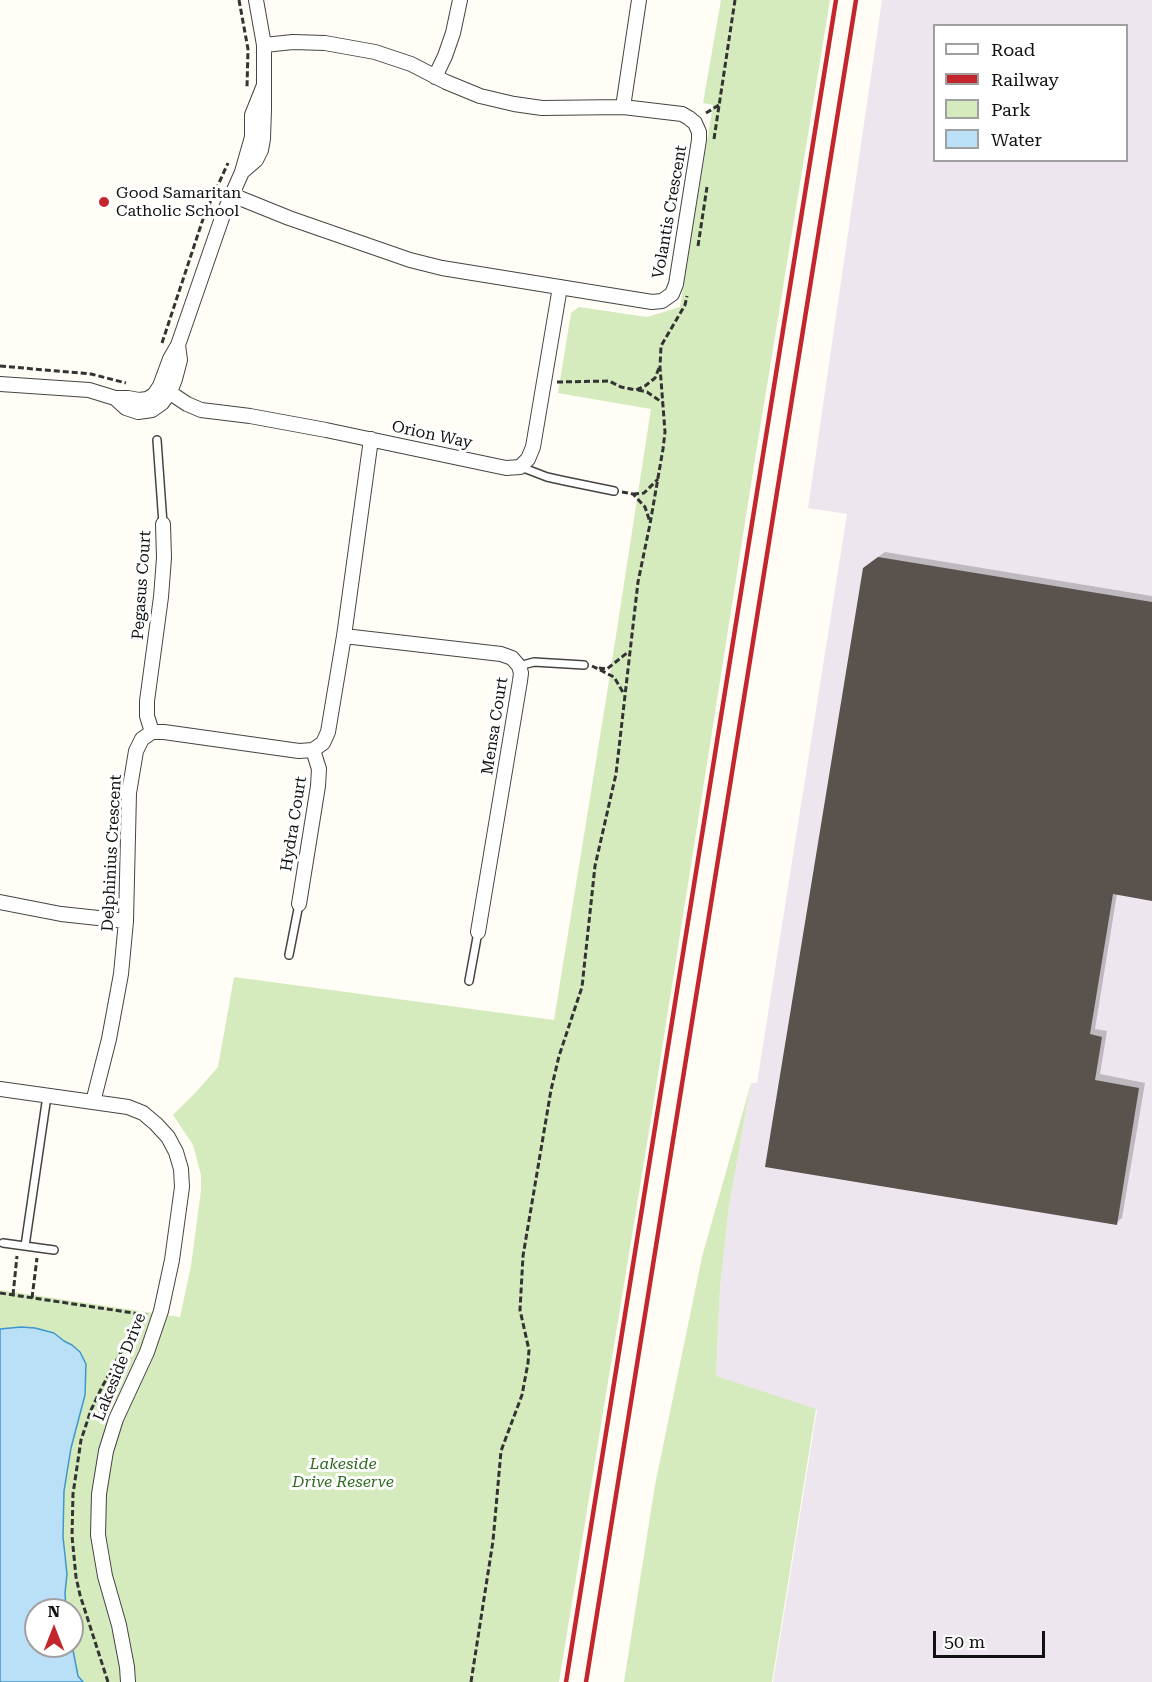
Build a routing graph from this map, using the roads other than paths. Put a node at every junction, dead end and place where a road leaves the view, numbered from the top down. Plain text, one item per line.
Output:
1 (256, 0) edge
2 (460, 0) edge
3 (639, 0) edge
4 (264, 45) junction
5 (435, 77) junction
6 (623, 107) junction
7 (232, 195) junction
8 (560, 287) junction
9 (0, 384) edge
10 (165, 389) junction
11 (371, 439) junction
12 (157, 440) dead end
13 (520, 467) junction
14 (614, 491) road end
15 (163, 524) joint
16 (344, 636) junction
17 (584, 665) road end
18 (519, 666) junction
19 (152, 732) junction
20 (313, 750) junction
21 (0, 902) edge
22 (298, 903) joint
23 (126, 921) junction
24 (478, 932) joint
25 (289, 955) dead end
26 (469, 981) dead end
27 (0, 1089) edge
28 (47, 1096) junction
29 (93, 1102) junction
30 (3, 1243) dead end
31 (22, 1245) junction
32 (54, 1250) dead end
33 (128, 1682) edge

1 - 4 street
2 - 5 street
3 - 6 street
4 - 5 street, Volantis Crescent
4 - 7 street
5 - 6 street, Volantis Crescent
6 - 8 street, Volantis Crescent
7 - 8 street, Volantis Crescent
7 - 10 street
8 - 13 street
9 - 10 street
10 - 11 street, Orion Way
11 - 13 street, Orion Way
11 - 16 street
12 - 15 lane, Pegasus Court
13 - 14 lane
15 - 19 street, Pegasus Court
16 - 18 street, Mensa Court
16 - 20 street
17 - 18 lane
18 - 24 street, Mensa Court
19 - 20 street
19 - 23 street, Delphinius Crescent
20 - 22 street, Hydra Court
21 - 23 street
22 - 25 lane
23 - 29 street, Delphinius Crescent
24 - 26 lane
27 - 28 street, Lakeside Drive
28 - 29 street, Lakeside Drive
28 - 31 lane
29 - 33 street, Lakeside Drive
30 - 31 lane
31 - 32 lane

